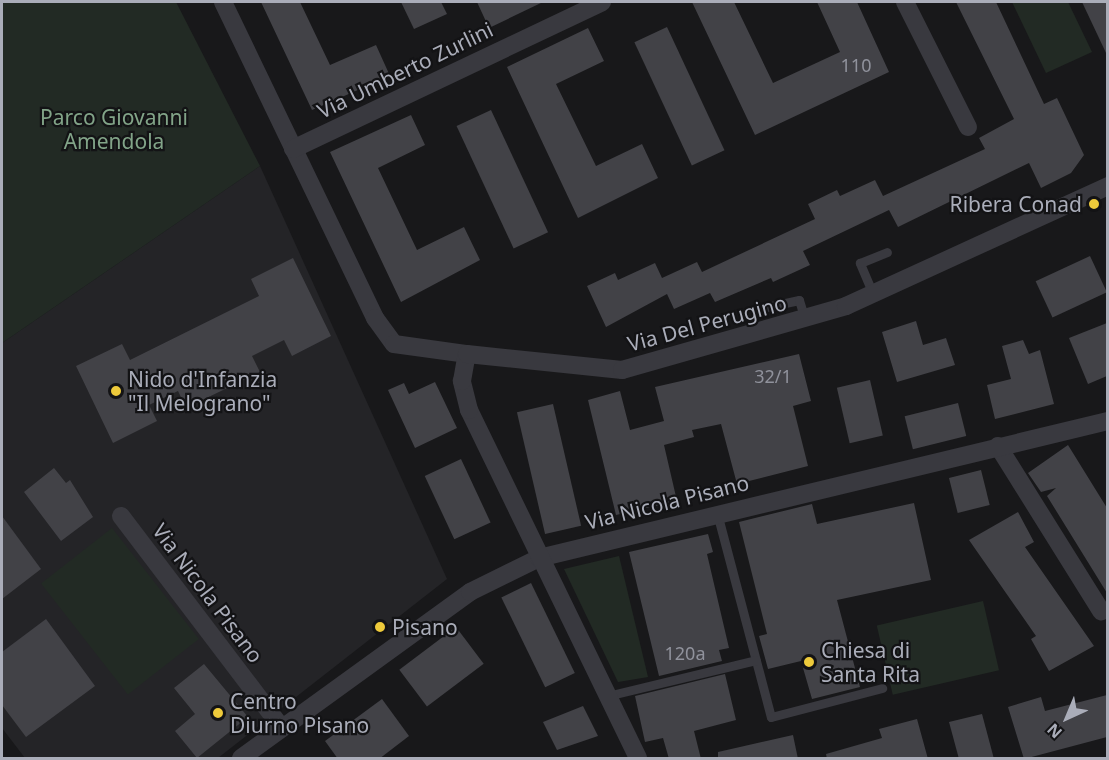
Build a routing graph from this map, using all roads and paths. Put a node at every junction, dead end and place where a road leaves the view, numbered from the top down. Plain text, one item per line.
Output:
1 (223, 2) edge
2 (602, 2) edge
3 (905, 2) edge
4 (968, 127) dead end
5 (293, 149) junction
6 (1107, 186) edge
7 (887, 252) dead end
8 (873, 294) junction
9 (758, 309) dead end
10 (805, 320) junction
11 (467, 354) junction
12 (1107, 421) edge
13 (998, 446) junction
14 (717, 513) junction
15 (121, 516) dead end
16 (539, 558) junction
17 (1101, 611) dead end
18 (756, 660) junction
19 (882, 688) dead end
20 (607, 696) junction
21 (281, 727) junction
22 (241, 759) edge
23 (638, 759) edge

1 - 5 street
2 - 5 street, Via Umberto Zurlini
3 - 4 street
5 - 11 street
6 - 8 street, Via Del Perugino
7 - 8 lane
8 - 10 street, Via Del Perugino
9 - 10 lane
10 - 11 street, Via Del Perugino
11 - 16 street
12 - 13 street, Via Nicola Pisano
13 - 14 street, Via Nicola Pisano
13 - 17 street
14 - 16 street, Via Nicola Pisano
14 - 18 lane
15 - 21 street, Via Nicola Pisano
16 - 20 street
16 - 21 street, Via Nicola Pisano
18 - 19 lane
18 - 20 lane
20 - 23 street
21 - 22 street, Via Nicola Pisano

